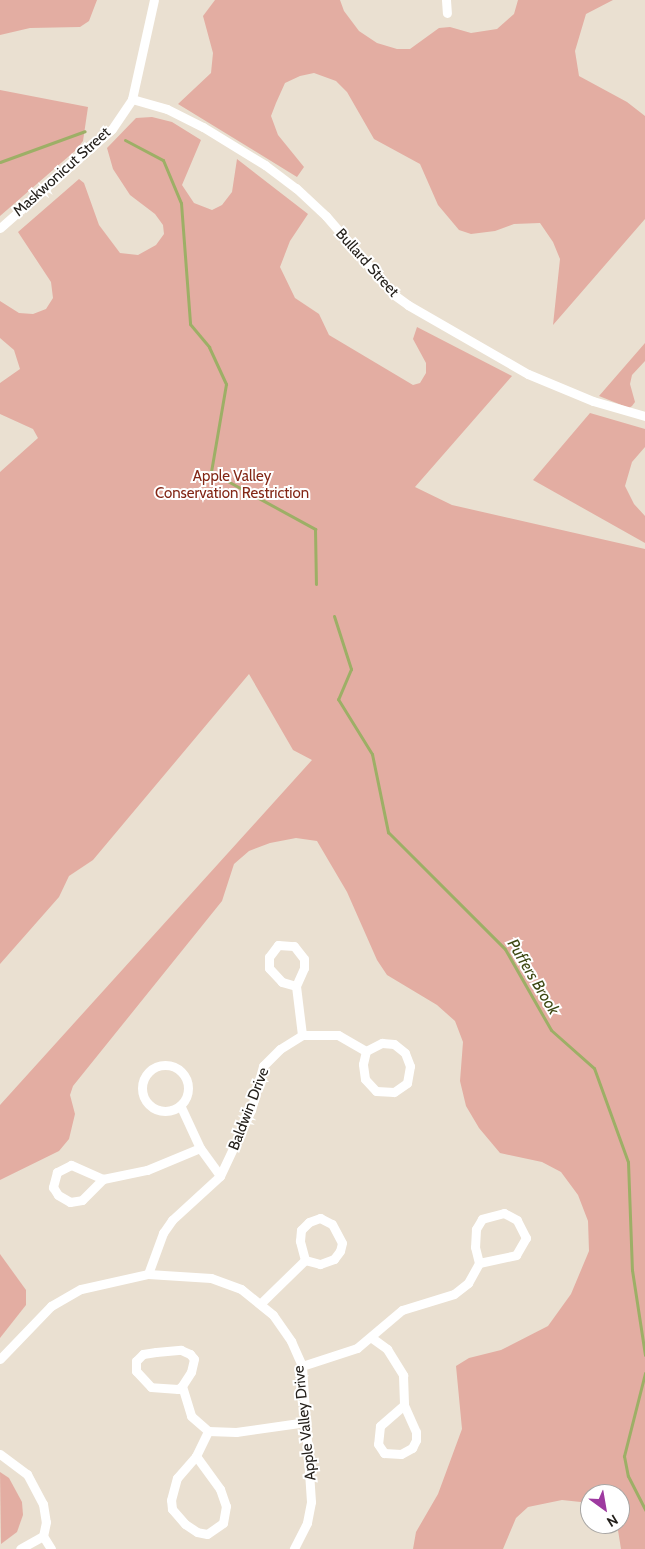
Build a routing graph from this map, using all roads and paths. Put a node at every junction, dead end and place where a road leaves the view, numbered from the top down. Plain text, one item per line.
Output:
1 (154, 0) edge
2 (446, 0) edge
3 (447, 13) dead end
4 (132, 98) junction
5 (0, 228) edge
6 (645, 416) edge
7 (296, 986) junction
8 (302, 1035) junction
9 (366, 1051) junction
10 (181, 1106) junction
11 (200, 1148) junction
12 (220, 1176) junction
13 (103, 1178) junction
14 (305, 1260) junction
15 (479, 1263) junction
16 (148, 1274) junction
17 (261, 1303) junction
18 (372, 1338) junction
19 (0, 1359) edge
20 (302, 1366) junction
21 (182, 1386) junction
22 (404, 1405) junction
23 (306, 1422) junction
24 (208, 1432) junction
25 (0, 1454) edge
26 (196, 1456) junction
27 (43, 1536) junction
28 (20, 1549) edge
29 (50, 1549) edge
30 (294, 1549) edge

1 - 4 street, Maskwonicut Street
2 - 3 street
4 - 5 street, Maskwonicut Street
4 - 6 street, Bullard Street
7 - 7 street
7 - 8 street
8 - 9 street
8 - 12 street, Baldwin Drive
9 - 9 street
10 - 10 street
10 - 11 street, Baldwin Drive
11 - 12 street, Baldwin Drive
11 - 13 street
12 - 16 street, Baldwin Drive
13 - 13 street
14 - 14 street
14 - 17 street
15 - 15 street
15 - 18 street
16 - 17 street, Apple Valley Drive
16 - 19 street, Apple Valley Drive
17 - 20 street, Apple Valley Drive
18 - 20 street
18 - 22 street
20 - 23 street, Apple Valley Drive
21 - 21 street
21 - 24 street
22 - 22 street
23 - 24 street
23 - 30 street, Apple Valley Drive
24 - 26 street
25 - 27 street
26 - 26 street
27 - 28 street
27 - 29 street

